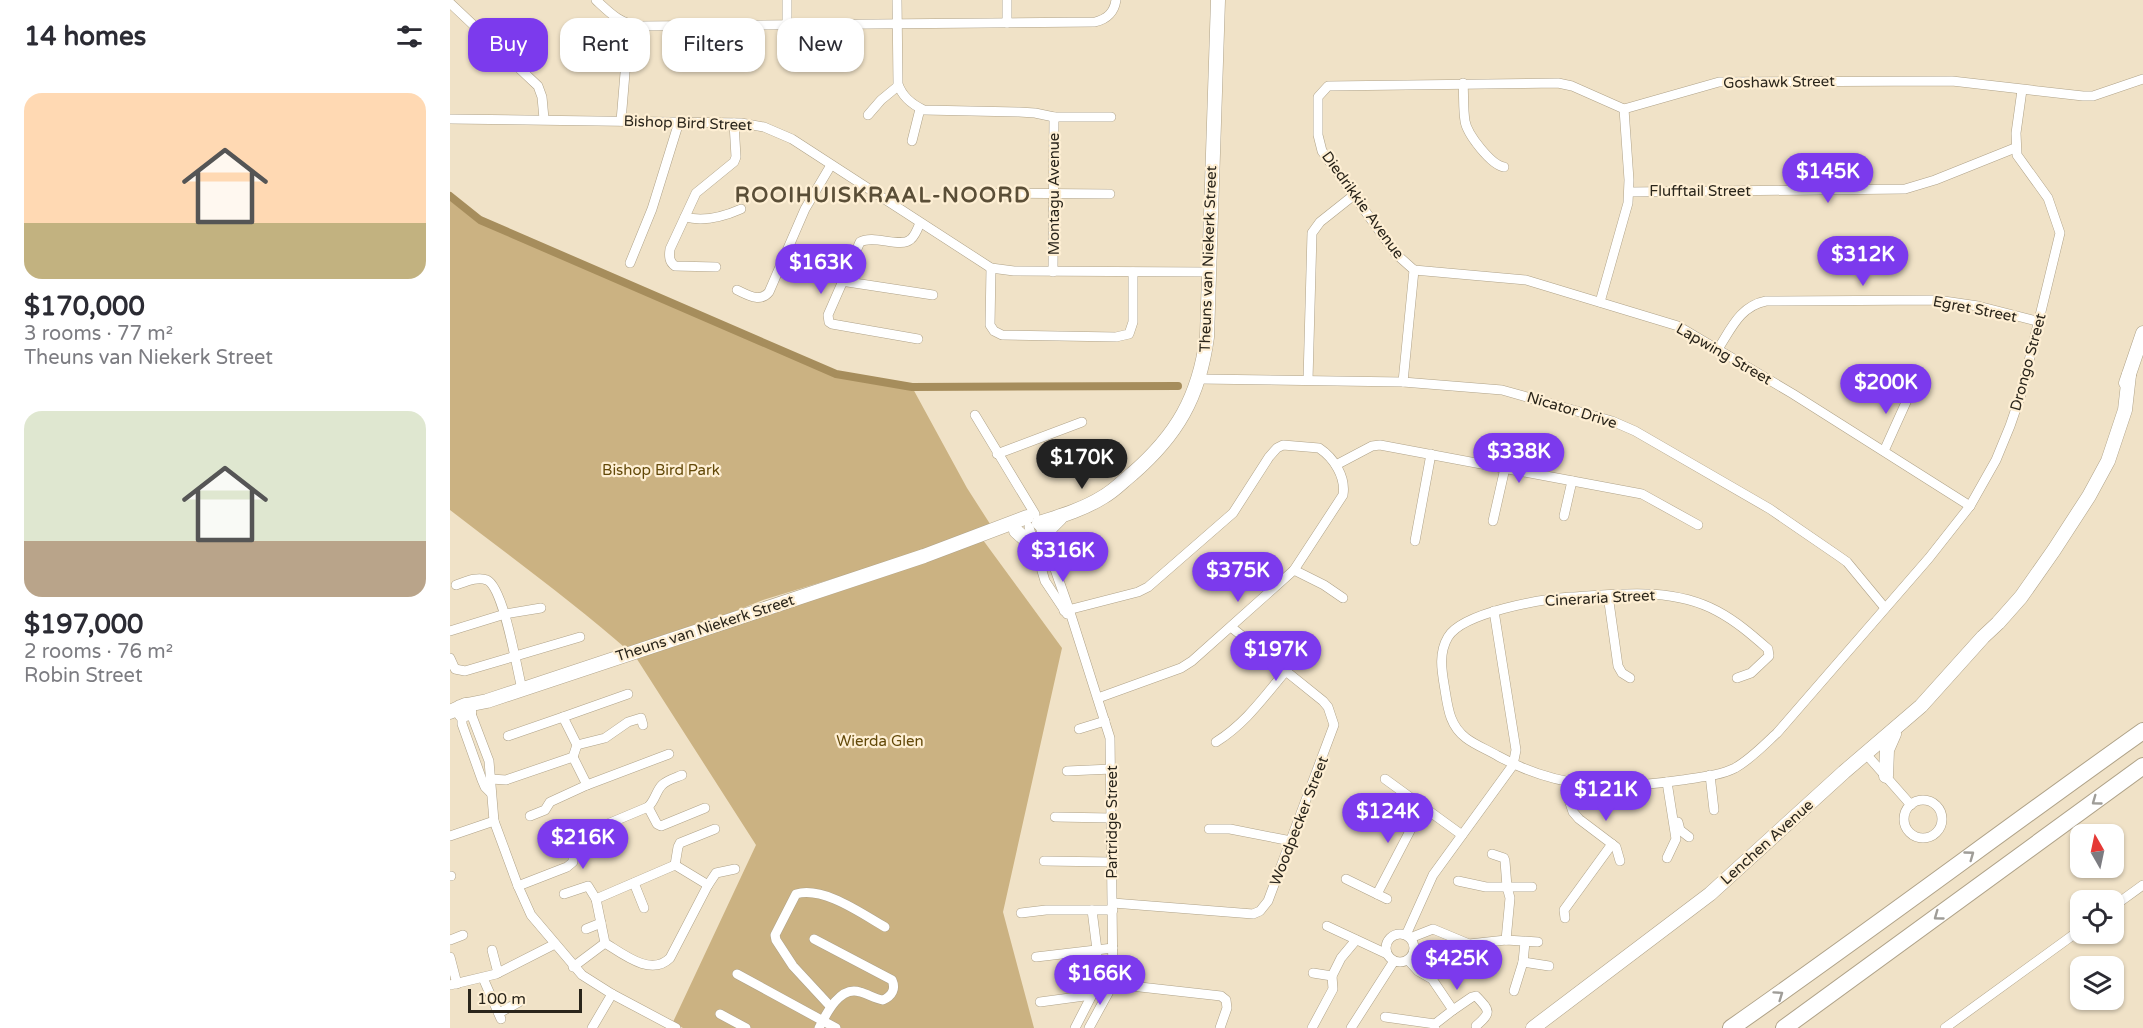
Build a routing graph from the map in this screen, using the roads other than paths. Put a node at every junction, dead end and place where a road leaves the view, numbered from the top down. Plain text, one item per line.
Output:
1 (596, 0) edge
2 (787, 0) edge
3 (897, 0) edge
4 (1007, 0) edge
5 (1116, 0) edge
6 (1218, 0) edge
7 (450, 3) edge
8 (615, 18) edge
9 (787, 18) edge
10 (1007, 23) junction
11 (864, 24) edge
12 (897, 24) junction
13 (650, 25) edge
14 (777, 25) edge
15 (625, 72) edge
16 (2143, 79) edge
17 (1463, 83) junction
18 (898, 86) junction
19 (2022, 90) junction
20 (920, 109) junction
21 (1624, 109) junction
22 (868, 115) dead end
23 (1054, 117) junction
24 (1111, 117) dead end
25 (450, 119) edge
26 (544, 119) junction
27 (621, 121) junction
28 (679, 122) junction
29 (734, 123) junction
30 (912, 141) dead end
31 (2015, 148) junction
32 (831, 165) junction
33 (1504, 167) dead end
34 (1629, 192) junction
35 (998, 193) dead end
36 (1110, 194) dead end
37 (1053, 195) junction
38 (1354, 195) junction
39 (741, 208) dead end
40 (685, 217) junction
41 (920, 223) junction
42 (630, 262) dead end
43 (716, 267) dead end
44 (991, 268) junction
45 (1414, 270) junction
46 (1053, 272) junction
47 (1133, 272) junction
48 (1208, 272) junction
49 (841, 282) junction
50 (737, 290) dead end
51 (933, 296) dead end
52 (1600, 302) junction
53 (2040, 322) junction
54 (2143, 333) edge
55 (918, 339) dead end
56 (1718, 349) junction
57 (1199, 379) junction
58 (1308, 380) junction
59 (1403, 382) junction
60 (1912, 389) dead end
61 (975, 416) dead end
62 (1082, 422) dead end
63 (1884, 451) junction
64 (997, 454) junction
65 (1431, 454) junction
66 (1336, 465) junction
67 (1505, 468) junction
68 (1572, 481) junction
69 (1116, 487) junction
70 (1970, 506) junction
71 (1064, 514) junction
72 (1564, 516) dead end
73 (1031, 521) junction
74 (1493, 521) dead end
75 (1698, 525) dead end
76 (1415, 541) dead end
77 (1041, 549) junction
78 (1294, 570) junction
79 (456, 585) dead end
80 (1608, 595) junction
81 (1343, 598) dead end
82 (541, 608) dead end
83 (1885, 608) junction
84 (1494, 611) junction
85 (1068, 613) junction
86 (505, 614) junction
87 (1231, 627) junction
88 (450, 631) edge
89 (580, 637) dead end
90 (516, 656) junction
91 (450, 658) edge
92 (1285, 672) junction
93 (1630, 678) dead end
94 (1737, 678) dead end
95 (522, 689) junction
96 (628, 694) dead end
97 (1098, 698) junction
98 (462, 711) edge
99 (563, 717) junction
100 (1105, 721) junction
101 (644, 725) dead end
102 (1898, 727) junction
103 (1079, 729) dead end
104 (2143, 731) edge
105 (508, 736) dead end
106 (483, 737) junction
107 (469, 741) junction
108 (1216, 742) dead end
109 (576, 745) junction
110 (1516, 750) junction
111 (669, 754) dead end
112 (1866, 754) junction
113 (573, 757) junction
114 (1501, 757) junction
115 (489, 761) junction
116 (1513, 765) junction
117 (2143, 766) edge
118 (479, 770) junction
119 (1112, 770) junction
120 (1067, 771) dead end
121 (682, 775) dead end
122 (1710, 775) junction
123 (1886, 776) junction
124 (491, 778) junction
125 (1384, 779) dead end
126 (1669, 782) junction
127 (1569, 783) junction
128 (587, 785) junction
129 (491, 794) junction
130 (1911, 805) junction
131 (1422, 806) junction
132 (648, 807) junction
133 (705, 808) dead end
134 (1714, 810) dead end
135 (530, 816) dead end
136 (1055, 817) dead end
137 (1111, 818) junction
138 (494, 821) junction
139 (602, 827) junction
140 (561, 828) dead end
141 (715, 829) dead end
142 (1209, 829) dead end
143 (1462, 835) junction
144 (450, 836) edge
145 (1689, 837) dead end
146 (567, 841) junction
147 (1291, 841) junction
148 (1612, 844) junction
149 (613, 852) dead end
150 (1492, 854) dead end
151 (1667, 858) dead end
152 (1044, 861) dead end
153 (1620, 861) dead end
154 (1111, 862) junction
155 (675, 865) junction
156 (735, 869) dead end
157 (1346, 879) dead end
158 (1458, 881) dead end
159 (634, 883) junction
160 (708, 885) junction
161 (2143, 885) edge
162 (518, 886) junction
163 (1507, 886) junction
164 (1532, 887) dead end
165 (564, 894) dead end
166 (1377, 894) junction
167 (596, 899) junction
168 (1387, 899) dead end
169 (2124, 899) edge
170 (1113, 906) junction
171 (644, 908) dead end
172 (1092, 910) junction
173 (1021, 913) dead end
174 (1565, 918) dead end
175 (602, 923) junction
176 (1327, 926) dead end
177 (885, 927) dead end
178 (586, 929) dead end
179 (463, 935) dead end
180 (1408, 937) junction
181 (2070, 937) edge
182 (814, 939) dead end
183 (1356, 939) junction
184 (450, 940) edge
185 (1506, 940) junction
186 (1525, 942) junction
187 (1538, 942) dead end
188 (605, 943) junction
189 (555, 944) junction
190 (1113, 948) junction
191 (492, 950) dead end
192 (1097, 950) junction
193 (1387, 954) junction
194 (450, 957) edge
195 (1036, 957) dead end
196 (1408, 960) junction
197 (1394, 961) junction
198 (1522, 962) junction
199 (1550, 966) dead end
200 (573, 967) junction
201 (498, 973) junction
202 (1312, 973) dead end
203 (737, 974) dead end
204 (1332, 976) junction
205 (483, 978) junction
206 (454, 984) edge
207 (1113, 984) junction
208 (1514, 991) dead end
209 (612, 994) junction
210 (1092, 995) junction
211 (519, 1002) dead end
212 (1040, 1002) dead end
213 (830, 1006) junction
214 (1453, 1010) junction
215 (720, 1014) dead end
216 (1385, 1017) dead end
217 (821, 1025) edge
218 (1435, 1026) edge
219 (1476, 1026) dead end
220 (592, 1028) edge
221 (676, 1028) edge
222 (746, 1028) edge
223 (836, 1028) edge
224 (1075, 1028) edge
225 (1089, 1028) edge
226 (1220, 1028) edge
227 (1312, 1028) edge
228 (1351, 1028) edge
229 (1533, 1028) edge
230 (1731, 1028) edge
231 (1784, 1028) edge
232 (1945, 1028) edge

1 - 8 street
2 - 9 street
3 - 12 street
4 - 10 street
5 - 10 street
6 - 48 street, Theuns van Niekerk Street
7 - 26 street
10 - 12 street
11 - 12 street
12 - 18 street
13 - 14 street
15 - 27 street
16 - 19 street, Goshawk Street
17 - 21 street
17 - 33 street
17 - 38 street, Diedrikkie Avenue
18 - 20 street
18 - 22 street
19 - 21 street, Goshawk Street
19 - 31 street
20 - 23 street, Montagu Avenue
20 - 30 street
21 - 34 street
23 - 24 street
23 - 37 street, Montagu Avenue
25 - 26 street, Bishop Bird Street
26 - 27 street, Bishop Bird Street
27 - 28 street, Bishop Bird Street
28 - 29 street, Bishop Bird Street
28 - 42 street
29 - 32 street, Bishop Bird Street
29 - 40 street
31 - 34 street, Flufftail Street
31 - 53 street, Drongo Street
32 - 41 street, Bishop Bird Street
32 - 50 street
34 - 52 street
35 - 37 street
36 - 37 street
37 - 46 street, Montagu Avenue
38 - 45 street, Diedrikkie Avenue
38 - 58 street
39 - 40 street
40 - 43 street
41 - 44 street, Bishop Bird Street
41 - 49 street
44 - 46 street, Bishop Bird Street
44 - 47 street
45 - 52 street, Lapwing Street
45 - 59 street, Diedrikkie Avenue
46 - 47 street, Bishop Bird Street
47 - 48 street, Bishop Bird Street
48 - 57 street, Theuns van Niekerk Street
49 - 51 street
49 - 55 street
52 - 56 street, Lapwing Street
53 - 56 street, Egret Street
53 - 70 street, Drongo Street
54 - 102 street, Lenchen Avenue
56 - 63 street, Lapwing Street
57 - 58 street, Nicator Drive
57 - 69 street, Theuns van Niekerk Street
58 - 59 street, Nicator Drive
59 - 83 street, Nicator Drive
60 - 63 street
61 - 64 street, Partridge Street
62 - 64 street
63 - 70 street, Lapwing Street
64 - 73 street, Partridge Street
65 - 66 street
65 - 67 street
65 - 76 street
66 - 78 street
66 - 85 street
67 - 68 street
67 - 74 street
68 - 72 street
68 - 75 street
69 - 71 street, Theuns van Niekerk Street
69 - 73 street, Theuns van Niekerk Street
70 - 83 street, Drongo Street
71 - 73 street, Theuns van Niekerk Street
71 - 77 street
73 - 77 street
73 - 77 street, Partridge Street
73 - 95 street, Theuns van Niekerk Street
77 - 85 street, Partridge Street
78 - 81 street
78 - 87 street
79 - 86 street
80 - 84 street, Cineraria Street
80 - 93 street
80 - 94 street, Cineraria Street
82 - 86 street
83 - 122 street, Cineraria Street
84 - 110 street
84 - 114 street, Cineraria Street
85 - 97 street, Partridge Street
86 - 88 street
86 - 90 street
87 - 92 street, Woodpecker Street
87 - 97 street
89 - 90 street
90 - 91 street
90 - 95 street
92 - 108 street
92 - 147 street, Woodpecker Street
95 - 98 street, Theuns van Niekerk Street
96 - 99 street
97 - 100 street, Partridge Street
98 - 106 street
98 - 107 street
99 - 105 street
99 - 109 street
100 - 103 street
100 - 119 street, Partridge Street
101 - 109 street
102 - 112 street, Lenchen Avenue
102 - 123 street
230 -> 104 highway
106 - 107 street
106 - 115 street
107 - 118 street
109 - 113 street
110 - 114 street
110 - 116 street
111 - 128 street
112 - 123 street
112 - 229 street, Lenchen Avenue
113 - 124 street
113 - 128 street
114 - 116 street, Cineraria Street
115 - 118 street
115 - 124 street
116 - 127 street, Cineraria Street
116 - 143 street
117 -> 231 highway
118 - 129 street
119 - 120 street
119 - 137 street, Partridge Street
121 - 132 street
122 - 126 street, Cineraria Street
122 - 134 street
123 - 130 street
124 - 129 street
125 - 131 street
126 - 127 street, Cineraria Street
126 - 145 street
126 - 151 street
127 - 148 street
128 - 135 street
129 - 138 street
130 - 130 street
131 - 143 street
131 - 166 street
132 - 133 street
132 - 139 street
136 - 137 street
137 - 154 street, Partridge Street
138 - 144 street
138 - 162 street
139 - 146 street
139 - 149 street
140 - 146 street
141 - 155 street
142 - 147 street
143 - 180 street
146 - 162 street
147 - 170 street, Woodpecker Street
148 - 153 street
148 - 174 street
150 - 163 street
152 - 154 street
154 - 170 street, Partridge Street
155 - 159 street
155 - 160 street
156 - 160 street
157 - 166 street
158 - 163 street
159 - 167 street
159 - 171 street
160 - 188 street
161 - 169 street
162 - 189 street
163 - 164 street
163 - 185 street
165 - 167 street
166 - 168 street
167 - 175 street
170 - 172 street, Woodpecker Street
170 - 190 street, Partridge Street
172 - 173 street, Woodpecker Street
172 - 192 street
175 - 178 street
175 - 188 street
176 - 183 street
177 - 213 street
179 - 184 street
180 - 185 street
180 - 193 street
180 - 196 street
181 - 232 street
182 - 213 street
183 - 193 street
183 - 204 street
185 - 186 street
186 - 187 street
186 - 198 street
188 - 200 street
189 - 200 street
189 - 201 street
190 - 192 street
190 - 207 street, Partridge Street
191 - 201 street
192 - 195 street
192 - 210 street
193 - 197 street
194 - 206 street
196 - 197 street
196 - 214 street
197 - 228 street
198 - 199 street
198 - 208 street
200 - 209 street
201 - 205 street
202 - 204 street
203 - 217 street
204 - 227 street
205 - 206 street
205 - 211 street
207 - 225 street, Partridge Street
207 - 226 street
209 - 220 street
209 - 221 street
210 - 212 street
210 - 224 street
213 - 217 street
214 - 218 street
214 - 219 street
215 - 222 street
216 - 218 street
217 - 223 street

